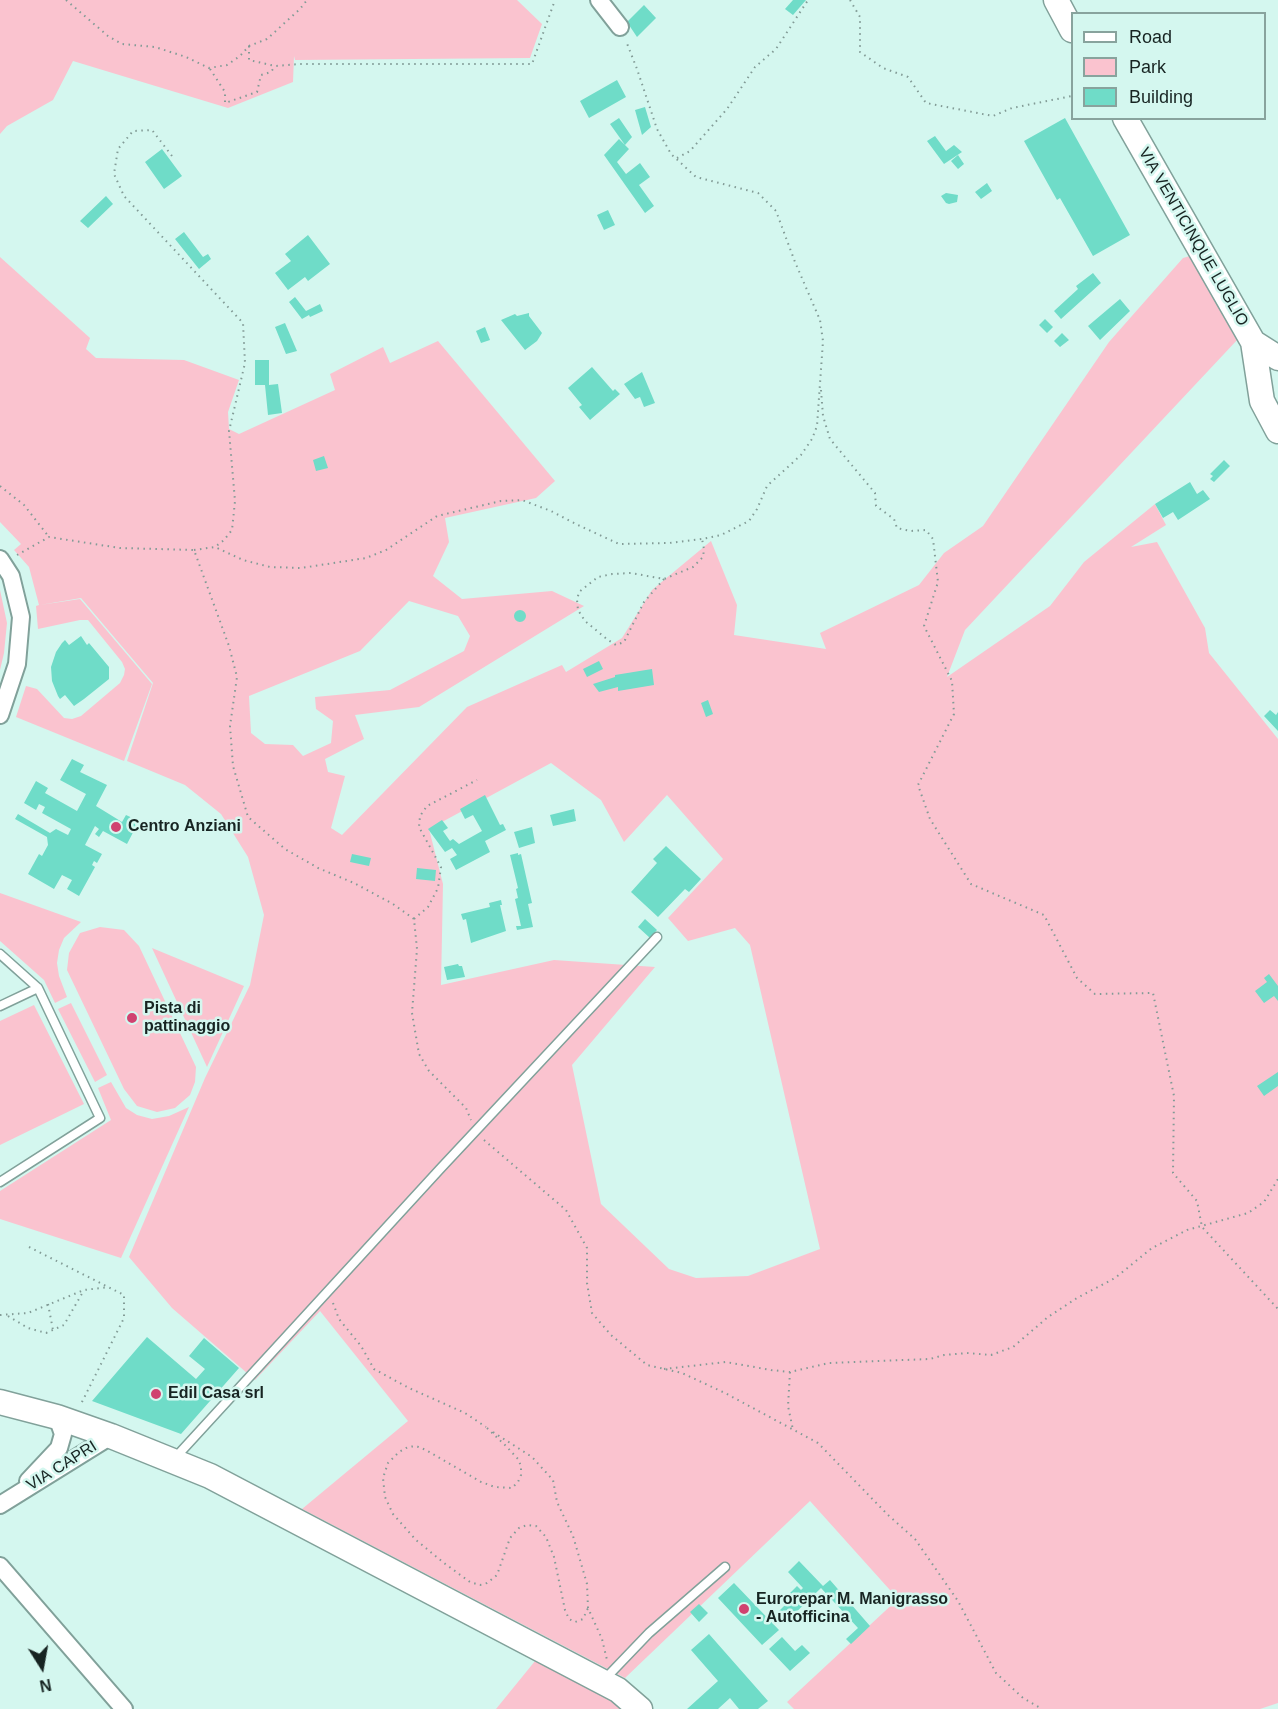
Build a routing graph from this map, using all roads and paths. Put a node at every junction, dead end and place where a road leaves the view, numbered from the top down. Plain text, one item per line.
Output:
1 (66, 0) edge
2 (307, 0) edge
3 (555, 0) edge
4 (599, 0) edge
5 (808, 0) edge
6 (850, 0) edge
7 (1056, 0) edge
8 (621, 27) joint
9 (1071, 28) edge
10 (249, 46) junction
11 (275, 66) junction
12 (209, 68) junction
13 (1071, 96) edge
14 (1126, 120) edge
15 (172, 156) dead end
16 (677, 158) junction
17 (1266, 350) edge
18 (820, 382) junction
19 (1278, 431) edge
20 (0, 486) edge
21 (49, 537) junction
22 (702, 539) junction
23 (215, 547) junction
24 (194, 550) junction
25 (1, 561) edge
26 (664, 579) junction
27 (0, 715) edge
28 (477, 780) dead end
29 (414, 920) junction
30 (657, 937) dead end
31 (0, 954) edge
32 (38, 988) junction
33 (0, 1006) edge
34 (478, 1130) junction
35 (1278, 1179) edge
36 (0, 1182) edge
37 (1202, 1227) junction
38 (29, 1246) dead end
39 (109, 1287) junction
40 (84, 1290) junction
41 (328, 1291) junction
42 (48, 1304) junction
43 (1278, 1309) edge
44 (0, 1315) edge
45 (7, 1315) junction
46 (53, 1330) junction
47 (661, 1369) junction
48 (790, 1372) junction
49 (0, 1402) edge
50 (64, 1420) junction
51 (487, 1428) junction
52 (793, 1430) junction
53 (111, 1436) junction
54 (173, 1461) junction
55 (4, 1502) edge
56 (0, 1566) edge
57 (725, 1567) dead end
58 (588, 1608) junction
59 (607, 1677) junction
60 (124, 1709) edge
61 (640, 1709) edge
62 (1042, 1709) edge

1 - 12 path
2 - 10 path
3 - 11 path
4 - 8 street
5 - 16 path
6 - 13 path
7 - 9 main road
8 - 16 path
10 - 11 path
10 - 12 path
11 - 12 path
14 - 17 main road, VIA VENTICINQUE LUGLIO
15 - 23 path
16 - 18 path
17 - 19 main road
18 - 22 path
18 - 37 path
20 - 21 path
21 - 24 path
21 - 25 path
22 - 23 path
22 - 26 path
23 - 24 path
24 - 29 path
25 - 27 street
26 - 26 path
28 - 29 path
29 - 34 path
30 - 34 lane
31 - 32 lane
32 - 33 lane
32 - 36 lane
34 - 41 lane
34 - 47 path
35 - 37 path
37 - 43 path
37 - 48 path
38 - 39 path
39 - 40 path
39 - 50 path
40 - 42 path
40 - 46 path
41 - 51 path
41 - 54 lane
42 - 45 path
42 - 46 path
44 - 45 path
45 - 46 path
47 - 48 path
47 - 52 path
48 - 52 path
49 - 50 main road
50 - 53 main road
50 - 55 street, VIA CAPRI
51 - 58 path
51 - 58 path
52 - 62 path
53 - 54 main road
53 - 55 street, VIA CAPRI
54 - 59 main road
56 - 60 street
57 - 59 lane
58 - 59 path
59 - 61 main road

